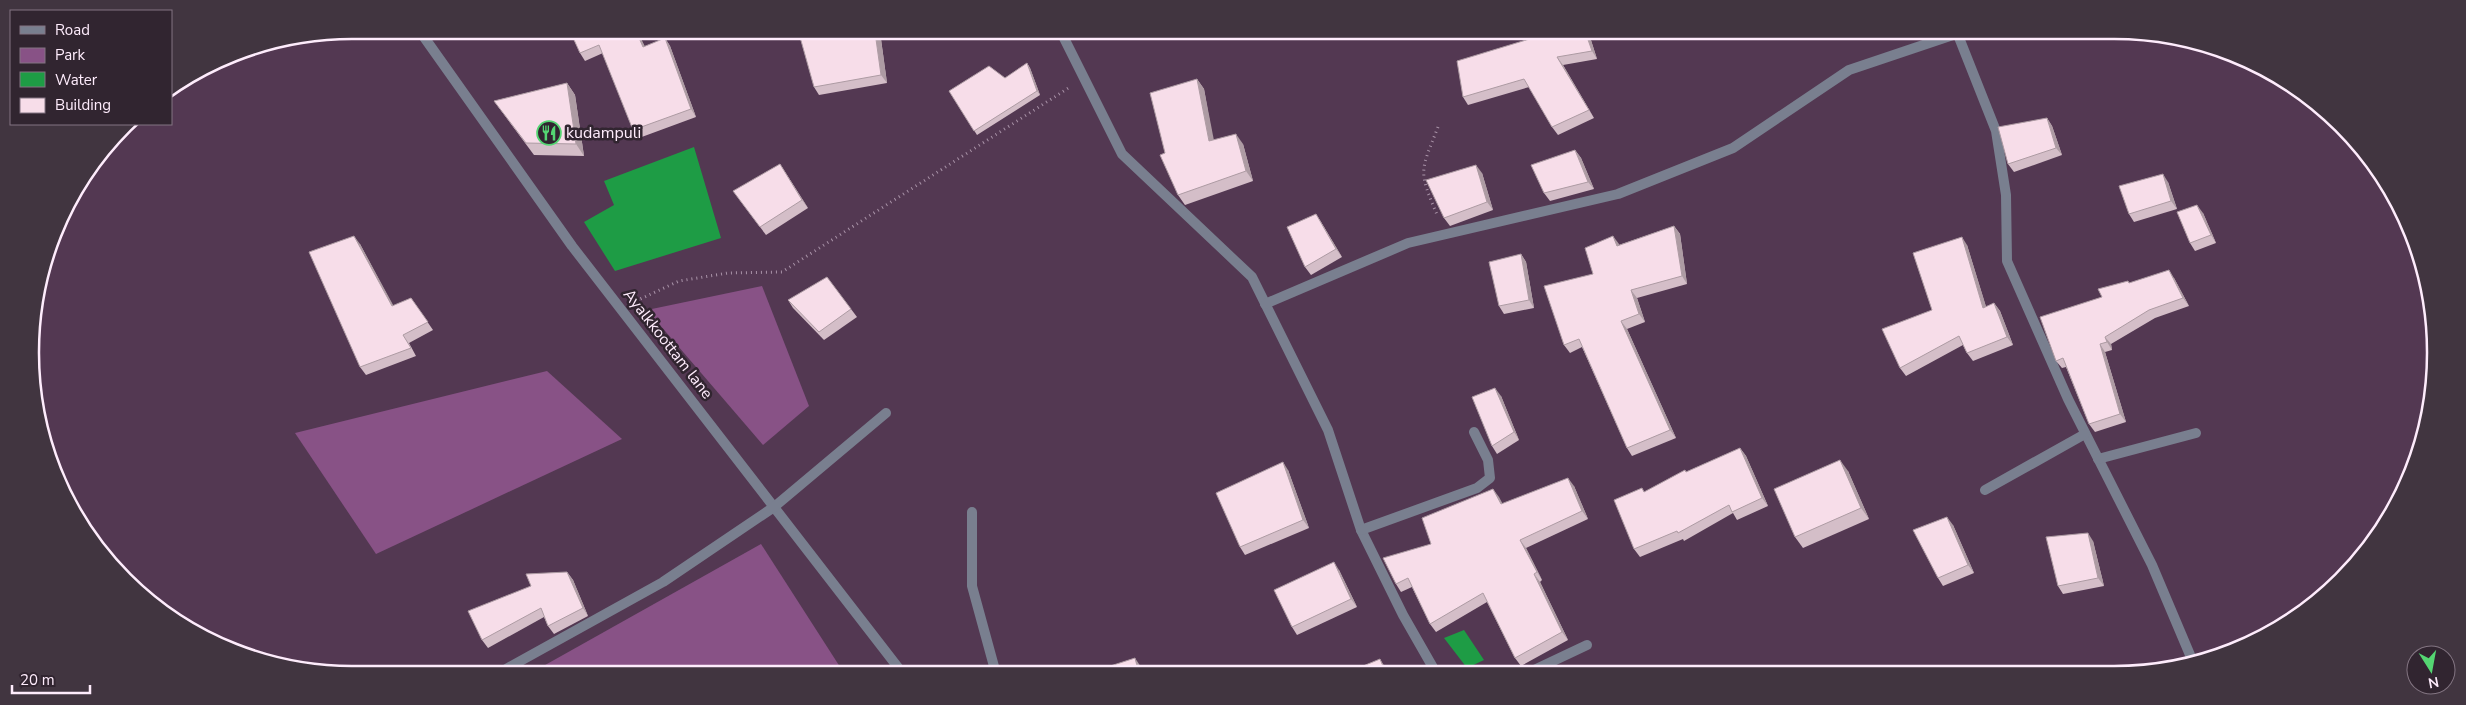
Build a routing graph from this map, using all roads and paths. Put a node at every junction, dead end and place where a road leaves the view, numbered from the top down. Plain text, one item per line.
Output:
1 (425, 39) edge
2 (1064, 39) edge
3 (1941, 39) edge
4 (1960, 39) edge
5 (1084, 79) junction
6 (1438, 127) dead end
7 (1446, 234) junction
8 (1265, 304) junction
9 (620, 308) junction
10 (886, 413) dead end
11 (1474, 432) dead end
12 (2196, 433) dead end
13 (2085, 434) junction
14 (2098, 459) junction
15 (1985, 490) dead end
16 (774, 507) junction
17 (972, 512) dead end
18 (1361, 530) junction
19 (1587, 646) dead end
20 (2191, 657) edge
21 (511, 666) edge
22 (897, 666) edge
23 (994, 666) edge
24 (1432, 666) edge
25 (1543, 666) edge

1 - 9 street, Ayalkkoottam lane
2 - 5 street
3 - 7 street
4 - 13 street
5 - 8 street
5 - 9 path
6 - 7 path
7 - 8 street
8 - 18 street
9 - 16 street, Ayalkkoottam lane
10 - 16 street
11 - 18 street
12 - 14 street
13 - 14 street
13 - 15 street
14 - 20 street
16 - 21 street
16 - 22 street, Ayalkkoottam lane
17 - 23 street
18 - 24 street
19 - 25 street

